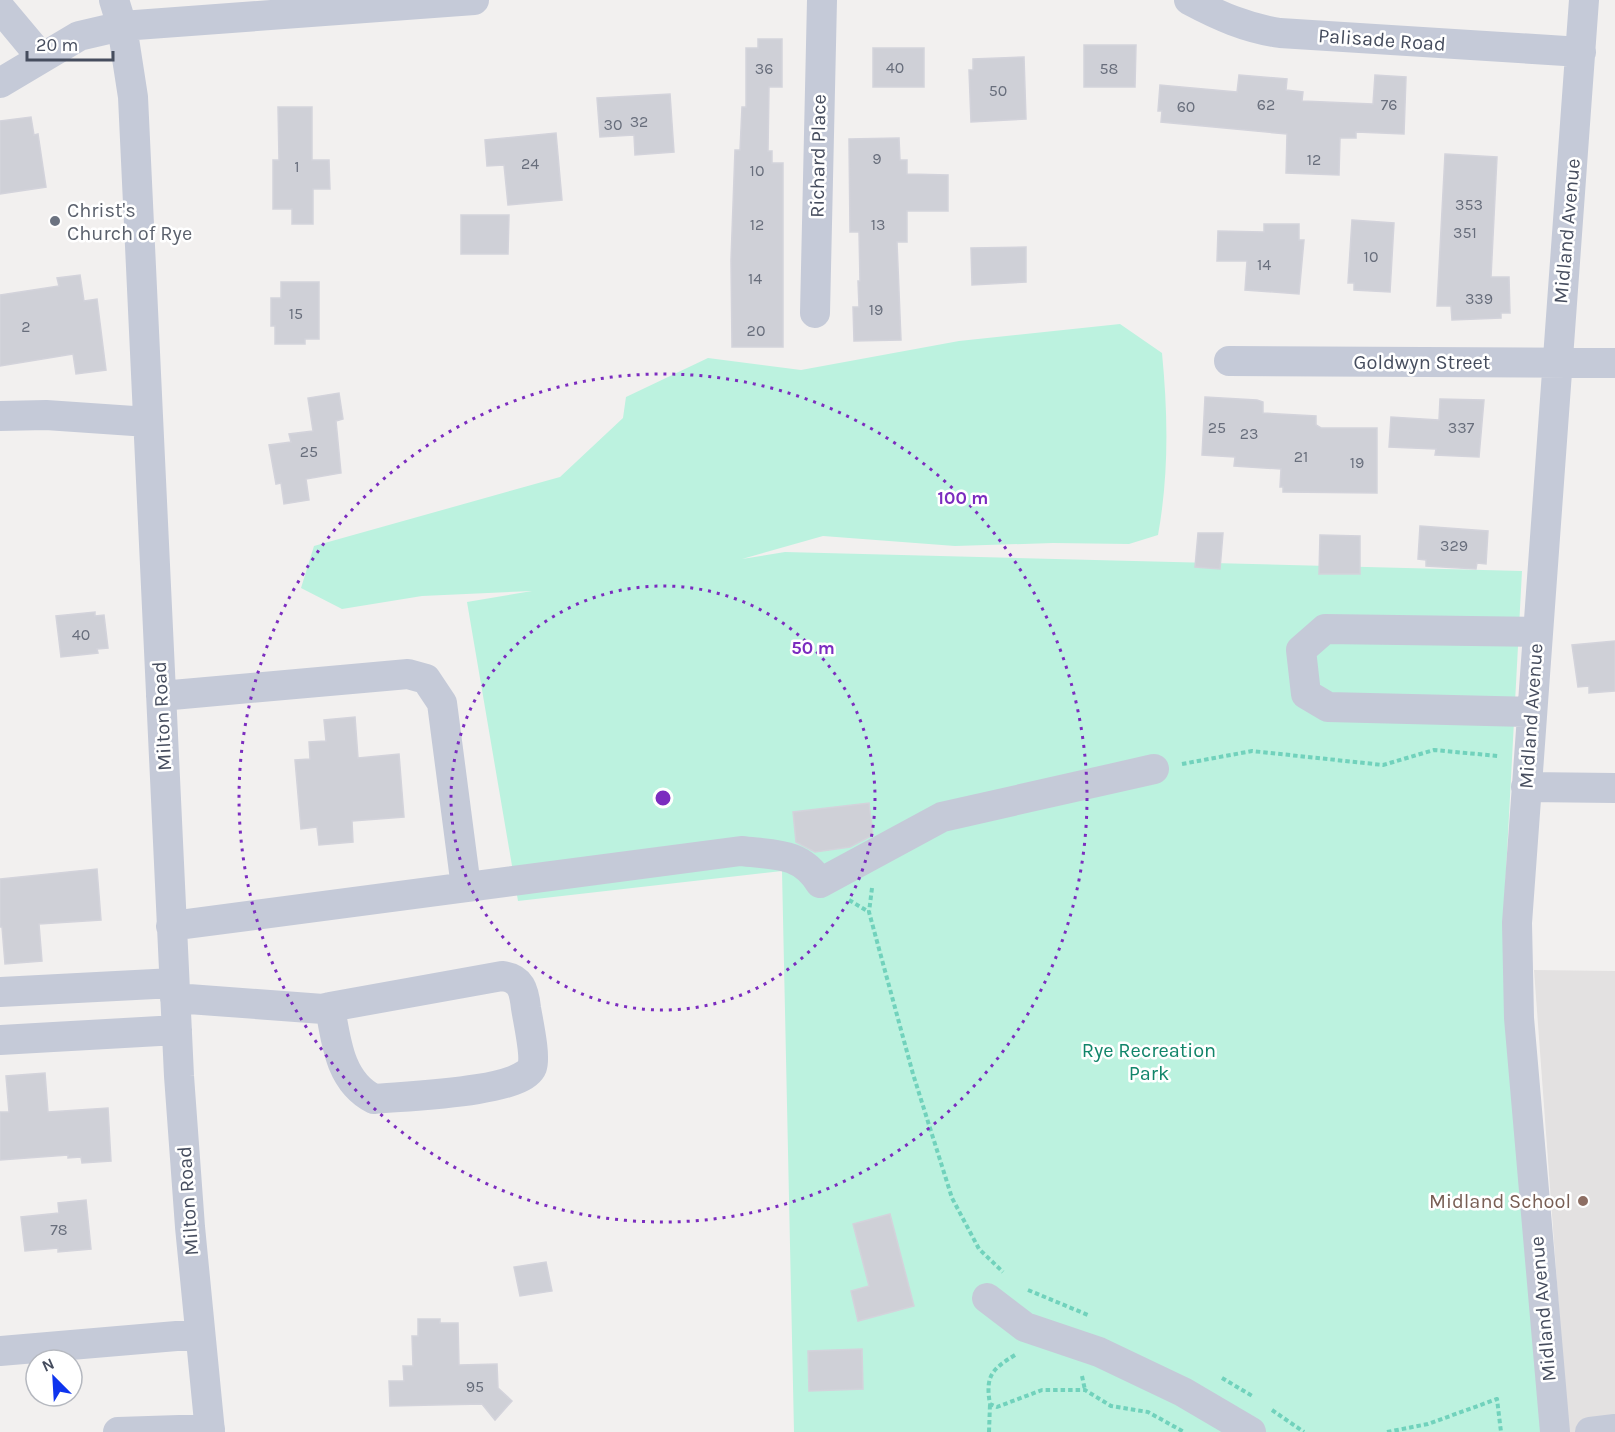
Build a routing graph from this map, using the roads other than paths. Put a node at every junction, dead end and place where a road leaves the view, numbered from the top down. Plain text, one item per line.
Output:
1 (474, 0) edge
2 (822, 0) edge
3 (1189, 0) edge
4 (1584, 0) edge
5 (0, 8) edge
6 (118, 13) edge
7 (1581, 52) junction
8 (41, 57) junction
9 (0, 83) edge
10 (815, 313) dead end
11 (1229, 361) dead end
12 (1556, 362) junction
13 (1615, 363) edge
14 (0, 416) edge
15 (148, 422) junction
16 (1537, 632) junction
17 (160, 696) junction
18 (1531, 712) junction
19 (1154, 769) road end
20 (1526, 787) junction
21 (1615, 788) edge
22 (466, 887) junction
23 (171, 926) junction
24 (175, 990) junction
25 (0, 992) edge
26 (330, 1007) junction
27 (1, 1030) edge
28 (177, 1030) junction
29 (987, 1298) dead end
30 (200, 1334) junction
31 (0, 1351) edge
32 (1615, 1428) edge
33 (210, 1430) edge
34 (118, 1432) edge
35 (1251, 1432) edge
36 (1555, 1432) edge
37 (1590, 1432) edge

1 - 6 street
2 - 10 street, Richard Place
3 - 7 street, Palisade Road
4 - 7 street, Midland Avenue
5 - 8 street
6 - 8 street
6 - 15 street, Milton Road
7 - 12 street, Midland Avenue
8 - 9 street
11 - 12 street, Goldwyn Street
12 - 13 street, Goldwyn Street
12 - 16 street, Midland Avenue
14 - 15 street
15 - 17 street, Milton Road
16 - 18 street, Midland Avenue
16 - 18 street
17 - 22 street
17 - 23 street, Milton Road
18 - 20 street, Midland Avenue
19 - 22 street
20 - 21 street
20 - 36 street, Midland Avenue
22 - 23 street
23 - 24 street, Milton Road
24 - 25 street
24 - 26 street
24 - 28 street, Milton Road
26 - 26 street
27 - 28 street
28 - 30 street, Milton Road
29 - 35 street
30 - 31 street
30 - 33 street, Milton Road
32 - 37 street
33 - 34 street

